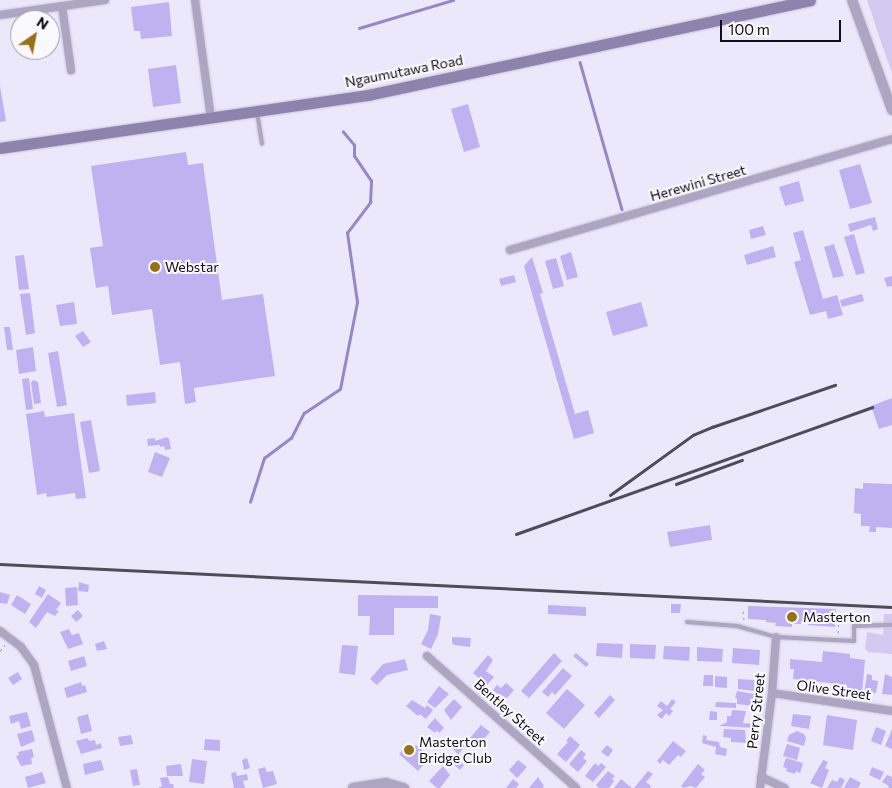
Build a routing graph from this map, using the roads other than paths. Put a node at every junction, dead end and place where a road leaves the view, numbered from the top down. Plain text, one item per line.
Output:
1 (105, 0) edge
2 (195, 0) edge
3 (810, 0) edge
4 (852, 0) edge
5 (62, 6) junction
6 (0, 15) edge
7 (71, 70) dead end
8 (892, 110) edge
9 (257, 111) junction
10 (211, 118) junction
11 (892, 140) edge
12 (262, 144) dead end
13 (0, 148) edge
14 (510, 250) dead end
15 (687, 622) dead end
16 (892, 625) edge
17 (0, 631) edge
18 (776, 637) junction
19 (427, 656) dead end
20 (772, 693) junction
21 (892, 711) edge
22 (761, 777) junction
23 (403, 787) edge
24 (67, 788) edge
25 (352, 788) edge
26 (576, 788) edge
27 (760, 788) edge
28 (785, 788) edge

1 - 5 street
2 - 10 street
3 - 9 main road, Ngaumutawa Road
4 - 8 street
5 - 6 street
5 - 7 street
9 - 10 main road, Ngaumutawa Road
9 - 12 lane
10 - 13 main road, Ngaumutawa Road
11 - 14 street, Herewini Street
15 - 18 lane
16 - 18 lane
17 - 24 street
18 - 20 street, Perry Street
19 - 26 street, Bentley Street
20 - 21 street, Olive Street
20 - 22 street, Perry Street
22 - 27 street, Perry Street
22 - 28 street
23 - 25 street

